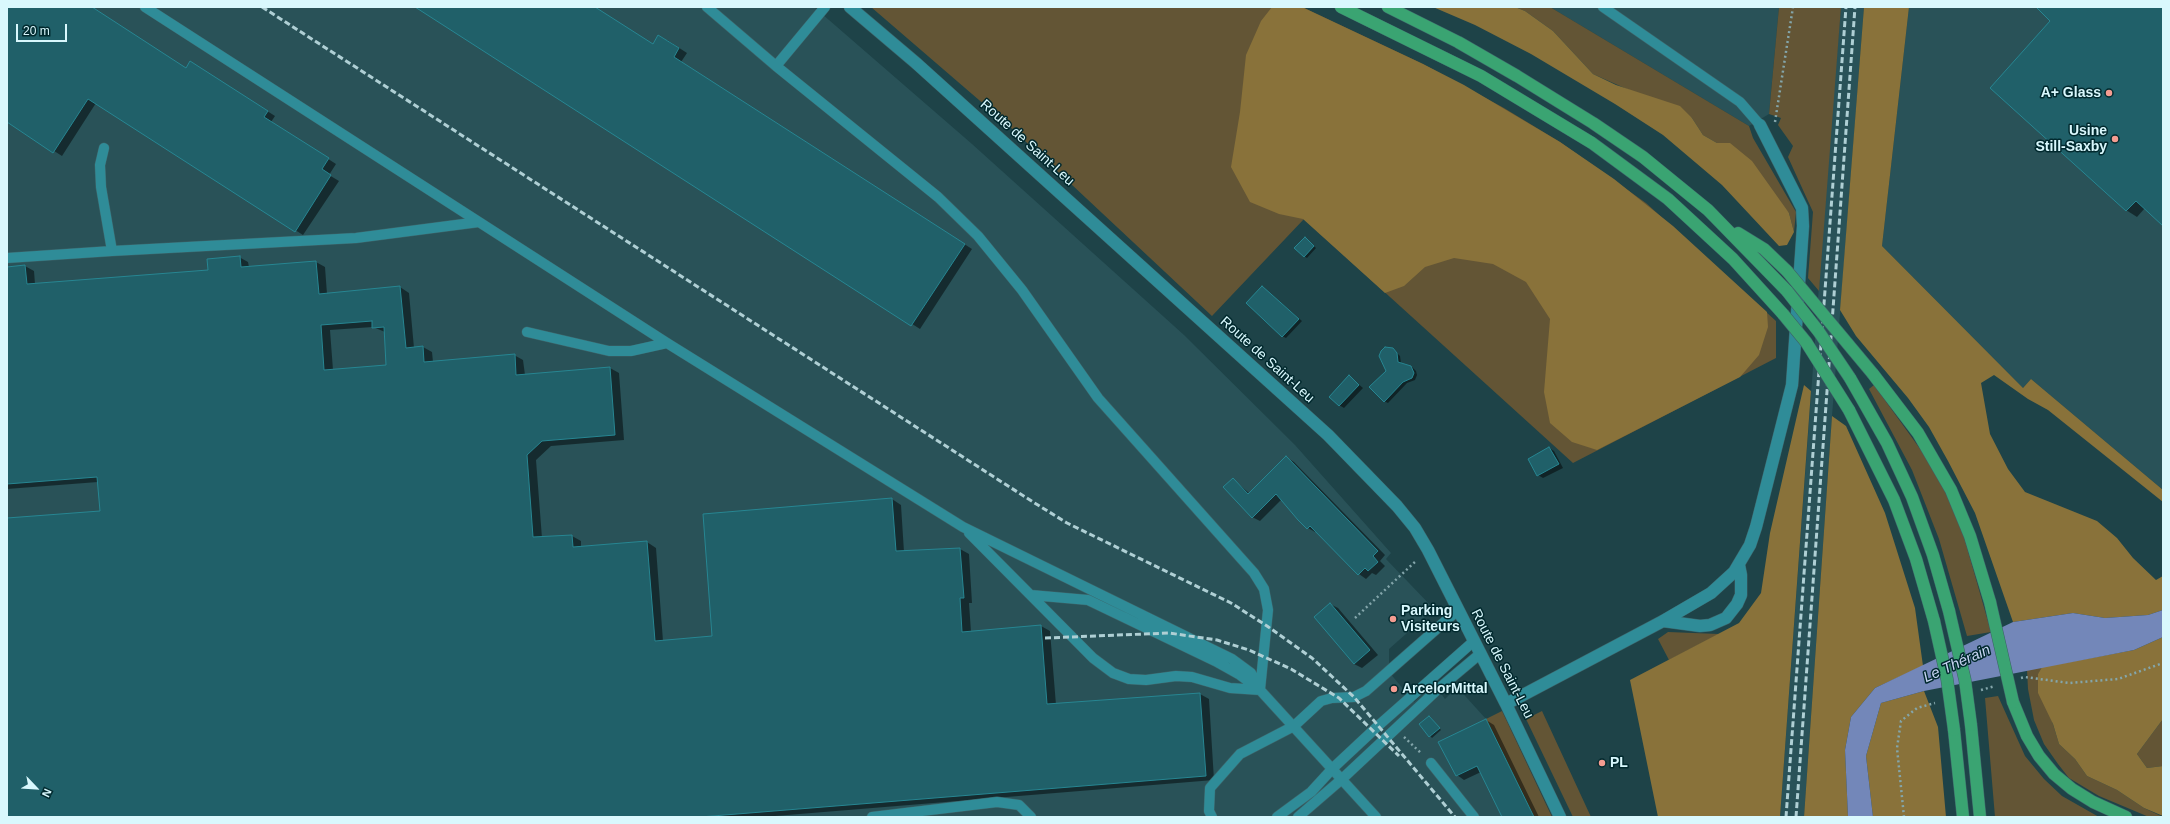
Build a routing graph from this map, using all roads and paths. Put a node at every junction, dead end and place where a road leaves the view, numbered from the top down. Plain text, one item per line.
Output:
1 (145, 7) edge
2 (707, 7) edge
3 (825, 7) edge
4 (850, 7) edge
5 (1341, 7) edge
6 (1388, 7) edge
7 (1603, 7) edge
8 (1793, 7) edge
9 (776, 66) junction
10 (1760, 125) joint
11 (1767, 136) junction
12 (104, 148) dead end
13 (478, 222) junction
14 (1720, 222) junction
15 (112, 251) junction
16 (7, 258) edge
17 (527, 332) dead end
18 (667, 343) junction
19 (963, 528) junction
20 (1428, 550) junction
21 (1739, 565) junction
22 (1031, 595) junction
23 (1458, 610) junction
24 (1355, 618) dead end
25 (1663, 621) junction
26 (1474, 641) junction
27 (1480, 652) junction
28 (2163, 663) edge
29 (2018, 679) dead end
30 (1996, 685) dead end
31 (1260, 690) junction
32 (1975, 692) dead end
33 (1939, 702) dead end
34 (1506, 704) junction
35 (1294, 726) junction
36 (1395, 728) junction
37 (1432, 763) joint
38 (1333, 768) junction
39 (1342, 779) junction
40 (872, 817) edge
41 (1031, 817) edge
42 (1212, 817) edge
43 (1278, 817) edge
44 (1298, 817) edge
45 (1376, 817) edge
46 (1474, 817) edge
47 (1560, 817) edge
48 (1904, 817) edge
49 (1963, 817) edge
50 (1980, 817) edge
51 (2126, 817) edge

1 - 13 lane
2 - 9 lane
3 - 9 lane
4 - 20 street, Route de Saint-Leu
5 - 49 main road, bridge
6 - 14 main road
7 - 10 lane
8 - 11 path
9 - 31 lane
10 - 11 street
11 - 21 street
12 - 15 lane
13 - 15 lane
13 - 18 lane
14 - 50 main road, bridge
14 - 51 main road, bridge
15 - 16 lane
17 - 18 lane
18 - 19 lane
19 - 22 lane
19 - 31 lane
20 - 23 street, Route de Saint-Leu
20 - 24 path
21 - 25 street
21 - 25 street
22 - 31 lane
22 - 31 lane
23 - 26 street, Route de Saint-Leu
23 - 35 lane
25 - 34 street
26 - 27 street, Route de Saint-Leu
26 - 38 lane
27 - 34 street, Route de Saint-Leu
27 - 36 lane
28 - 29 path
30 - 32 path
31 - 35 lane
33 - 48 path
34 - 47 street, Route de Saint-Leu
35 - 38 lane
35 - 42 lane
36 - 37 path
36 - 39 lane
37 - 46 lane
38 - 39 lane
38 - 43 lane
39 - 44 lane
39 - 45 lane
40 - 41 lane

